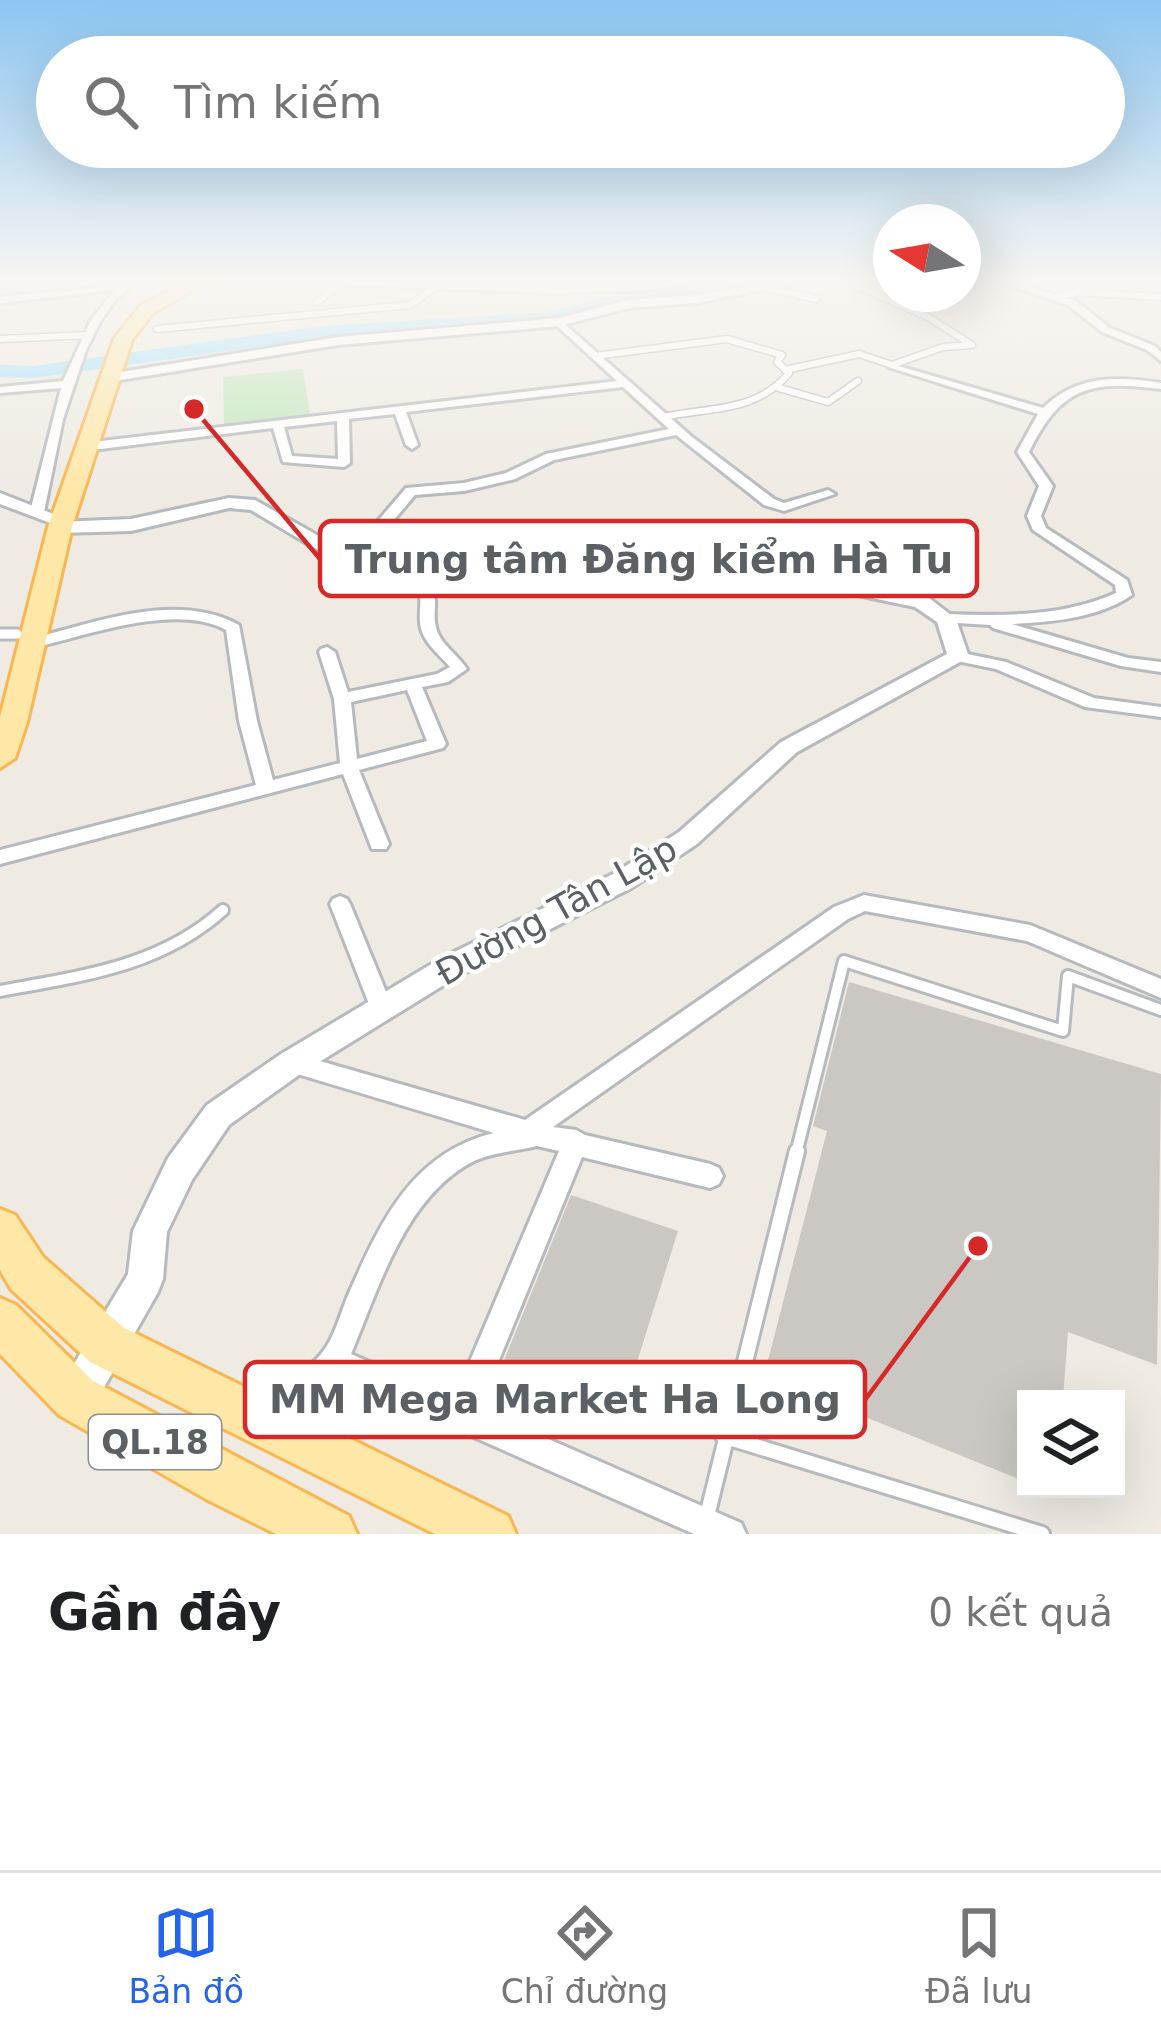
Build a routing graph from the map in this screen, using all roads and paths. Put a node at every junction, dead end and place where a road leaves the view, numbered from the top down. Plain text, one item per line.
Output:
1 (100, 353) edge
2 (245, 353) edge
3 (591, 353) edge
4 (622, 353) edge
5 (777, 353) edge
6 (927, 353) edge
7 (595, 356) junction
8 (892, 365) junction
9 (785, 370) junction
10 (90, 372) junction
11 (858, 381) dead end
12 (626, 383) junction
13 (1161, 386) edge
14 (779, 388) junction
15 (0, 390) edge
16 (400, 412) junction
17 (1043, 412) junction
18 (663, 417) junction
19 (343, 419) junction
20 (279, 428) junction
21 (678, 431) junction
22 (412, 445) dead end
23 (84, 447) junction
24 (828, 494) dead end
25 (0, 498) edge
26 (49, 519) junction
27 (323, 544) junction
28 (426, 589) junction
29 (946, 619) junction
30 (982, 620) junction
31 (16, 637) edge
32 (327, 652) dead end
33 (958, 657) junction
34 (1161, 667) edge
35 (413, 685) junction
36 (0, 693) edge
37 (342, 699) junction
38 (1161, 712) edge
39 (0, 758) edge
40 (349, 766) junction
41 (266, 788) junction
42 (379, 844) dead end
43 (0, 857) edge
44 (340, 904) dead end
45 (223, 910) dead end
46 (1161, 989) edge
47 (0, 991) edge
48 (382, 1009) junction
49 (1161, 1010) edge
50 (292, 1063) junction
51 (535, 1132) junction
52 (576, 1141) junction
53 (710, 1176) dead end
54 (0, 1230) edge
55 (0, 1321) edge
56 (107, 1345) junction
57 (334, 1361) junction
58 (76, 1398) junction
59 (461, 1417) junction
60 (265, 1423) junction
61 (723, 1436) junction
62 (717, 1529) edge
63 (331, 1534) edge
64 (490, 1534) edge
65 (1042, 1534) edge

1 - 10 main road
2 - 10 street
3 - 7 street
4 - 7 lane
5 - 9 lane
6 - 8 lane
7 - 12 street
8 - 9 lane
8 - 17 street
9 - 14 lane
10 - 15 street
10 - 23 main road
10 - 26 main road
11 - 14 lane
12 - 16 street
12 - 18 street
13 - 17 street
14 - 18 lane
16 - 19 street
16 - 22 street
17 - 30 street
18 - 21 street
19 - 20 street
19 - 20 street
20 - 23 street
21 - 24 street
21 - 27 street
23 - 26 main road
25 - 26 street
26 - 27 street
26 - 31 main road
27 - 28 street
28 - 29 street
28 - 35 street
29 - 30 street
29 - 33 street
30 - 34 street
31 - 36 main road
31 - 39 main road
31 - 41 street
32 - 37 street
33 - 38 street
33 - 48 street, Đường Tân Lập
35 - 37 street
35 - 40 street
37 - 40 street
40 - 41 street
40 - 42 street
41 - 43 street
44 - 48 street
45 - 47 lane
46 - 51 street
48 - 50 street, Đường Tân Lập
49 - 61 lane
50 - 51 street
50 - 56 street, Đường Tân Lập
51 - 52 street
51 - 57 street
52 - 53 street
52 - 59 street
54 - 56 main road, QL.18
55 - 58 main road, QL.18
56 - 58 street, Đường Tân Lập
56 - 60 main road, QL.18
57 - 59 street
57 - 60 street
58 - 63 main road, QL.18
59 - 62 street
60 - 64 main road, QL.18
61 - 62 lane
61 - 65 lane

